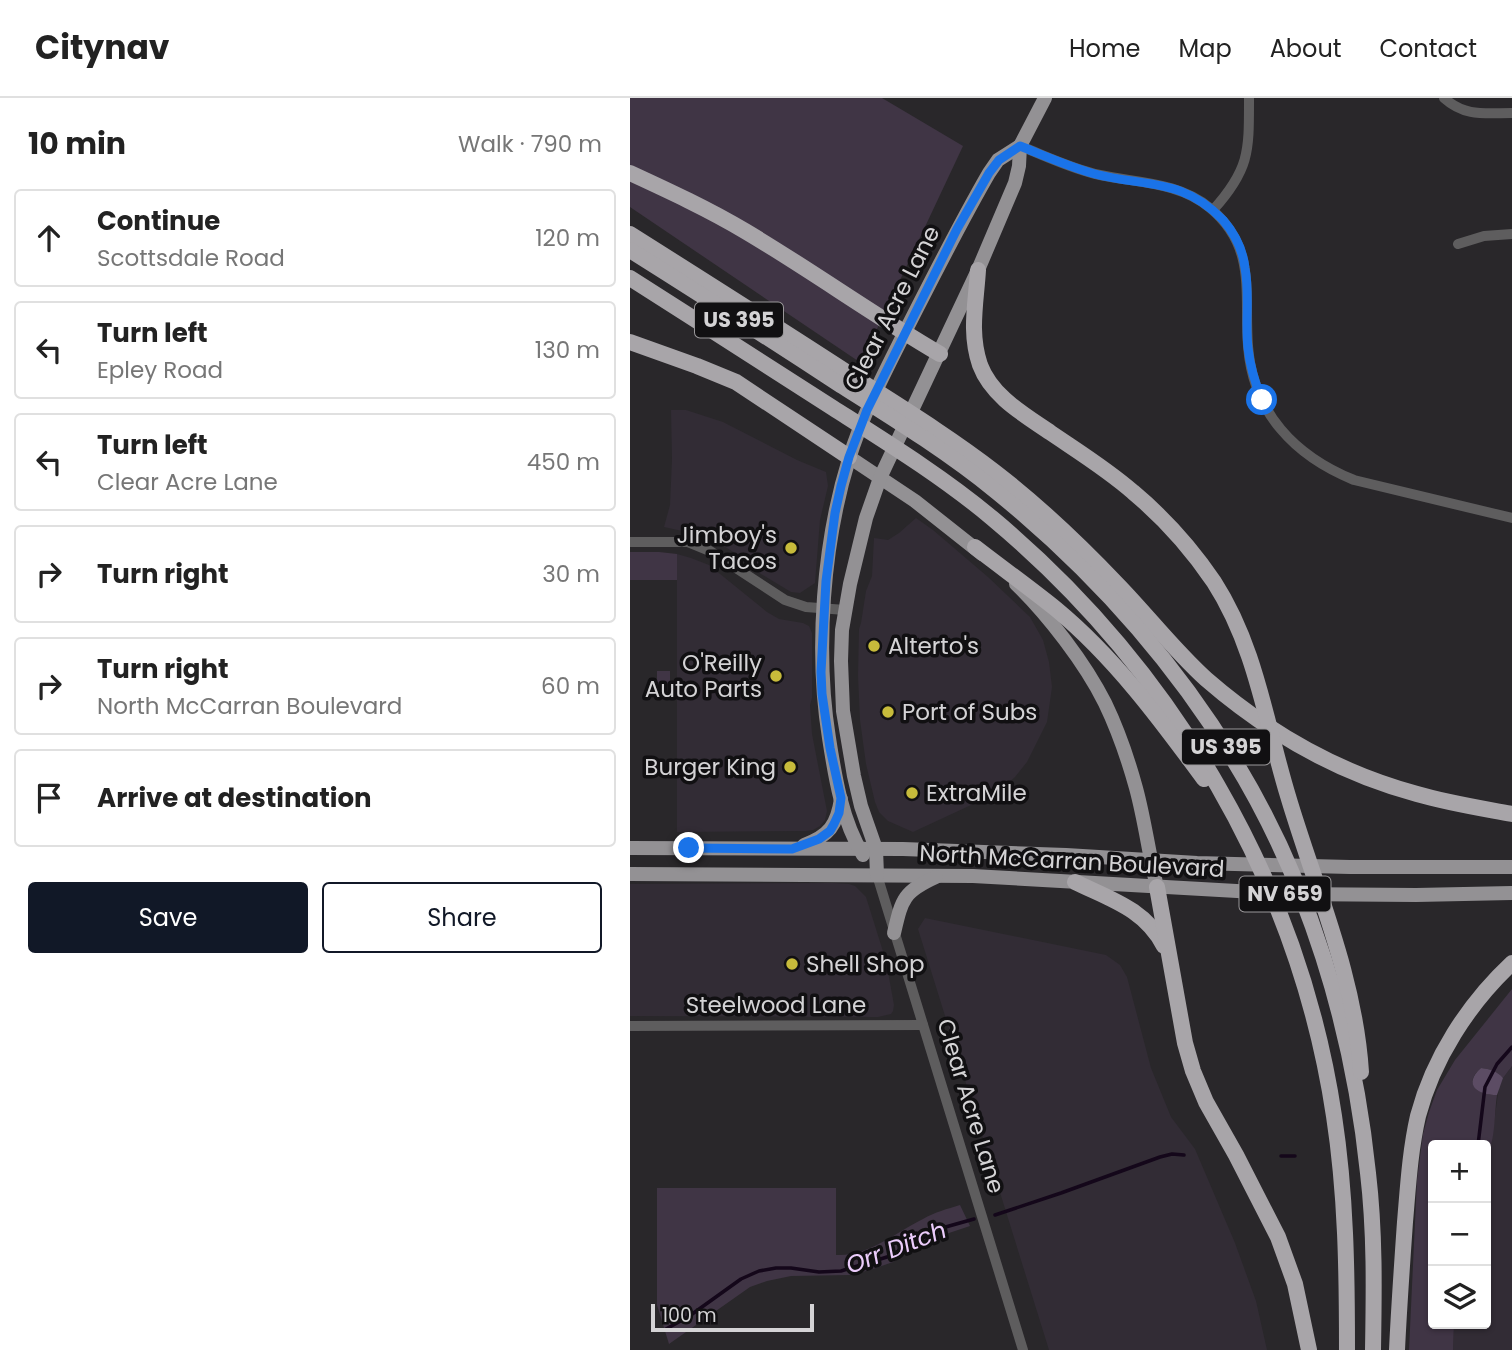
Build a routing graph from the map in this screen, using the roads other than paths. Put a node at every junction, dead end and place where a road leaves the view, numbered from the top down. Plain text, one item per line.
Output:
1 (1045, 98) edge
2 (1249, 98) edge
3 (1444, 98) edge
4 (1512, 113) edge
5 (1020, 146) junction
6 (630, 173) edge
7 (1213, 210) junction
8 (630, 234) edge
9 (1512, 234) edge
10 (1458, 244) dead end
11 (630, 250) edge
12 (978, 271) junction
13 (630, 278) edge
14 (905, 333) junction
15 (630, 342) edge
16 (940, 354) junction
17 (852, 384) junction
18 (934, 437) junction
19 (849, 457) junction
20 (880, 478) junction
21 (1512, 517) edge
22 (630, 542) edge
23 (975, 547) junction
24 (824, 609) junction
25 (845, 610) junction
26 (841, 798) junction
27 (1512, 814) edge
28 (630, 848) edge
29 (792, 849) junction
30 (860, 849) junction
31 (876, 849) junction
32 (1150, 860) junction
33 (1512, 867) edge
34 (630, 874) edge
35 (877, 875) junction
36 (940, 876) junction
37 (1075, 882) junction
38 (1268, 886) junction
39 (1157, 887) junction
40 (1512, 894) edge
41 (894, 933) junction
42 (1167, 951) junction
43 (1512, 963) edge
44 (923, 1025) junction
45 (630, 1026) edge
46 (1365, 1147) junction
47 (1023, 1350) edge
48 (1309, 1350) edge
49 (1347, 1350) edge
50 (1373, 1350) edge
51 (1397, 1350) edge

1 - 5 main road, Clear Acre Lane
2 - 7 street
3 - 4 street
5 - 7 street
5 - 12 main road, Clear Acre Lane
5 - 14 main road, Clear Acre Lane
6 - 14 highway
7 - 21 street
8 - 17 highway
9 - 10 street
11 - 17 highway, US 395
12 - 16 main road, Clear Acre Lane
12 - 46 highway
13 - 38 highway, US 395
14 - 16 highway
14 - 19 main road, Clear Acre Lane
15 - 19 highway
16 - 20 main road, Clear Acre Lane
17 - 18 highway, US 395
18 - 27 highway
18 - 46 highway, US 395
19 - 20 main road
19 - 24 main road, Clear Acre Lane
20 - 23 main road
20 - 25 main road, Clear Acre Lane
22 - 24 street
23 - 32 main road
23 - 38 highway
24 - 25 street
24 - 26 main road, Clear Acre Lane
25 - 31 main road, Clear Acre Lane
26 - 29 main road
26 - 30 main road, Clear Acre Lane
28 - 29 main road, North McCarran Boulevard / NV 659
29 - 30 main road, North McCarran Boulevard / NV 659
30 - 31 main road, North McCarran Boulevard / NV 659
30 - 35 main road, Clear Acre Lane
31 - 32 main road, North McCarran Boulevard / NV 659
31 - 35 main road, Clear Acre Lane
32 - 33 main road, North McCarran Boulevard / NV 659
32 - 39 main road
34 - 35 main road, North McCarran Boulevard / NV 659
35 - 36 main road, North McCarran Boulevard / NV 659
35 - 41 street, Clear Acre Lane
36 - 37 main road, North McCarran Boulevard / NV 659
36 - 41 main road
37 - 39 main road, North McCarran Boulevard / NV 659
37 - 42 highway
38 - 49 highway, US 395
39 - 40 main road, North McCarran Boulevard / NV 659
39 - 42 highway
41 - 44 street, Clear Acre Lane
42 - 48 highway
43 - 51 highway
44 - 45 street, Steelwood Lane
44 - 47 street, Clear Acre Lane
46 - 50 highway, US 395

